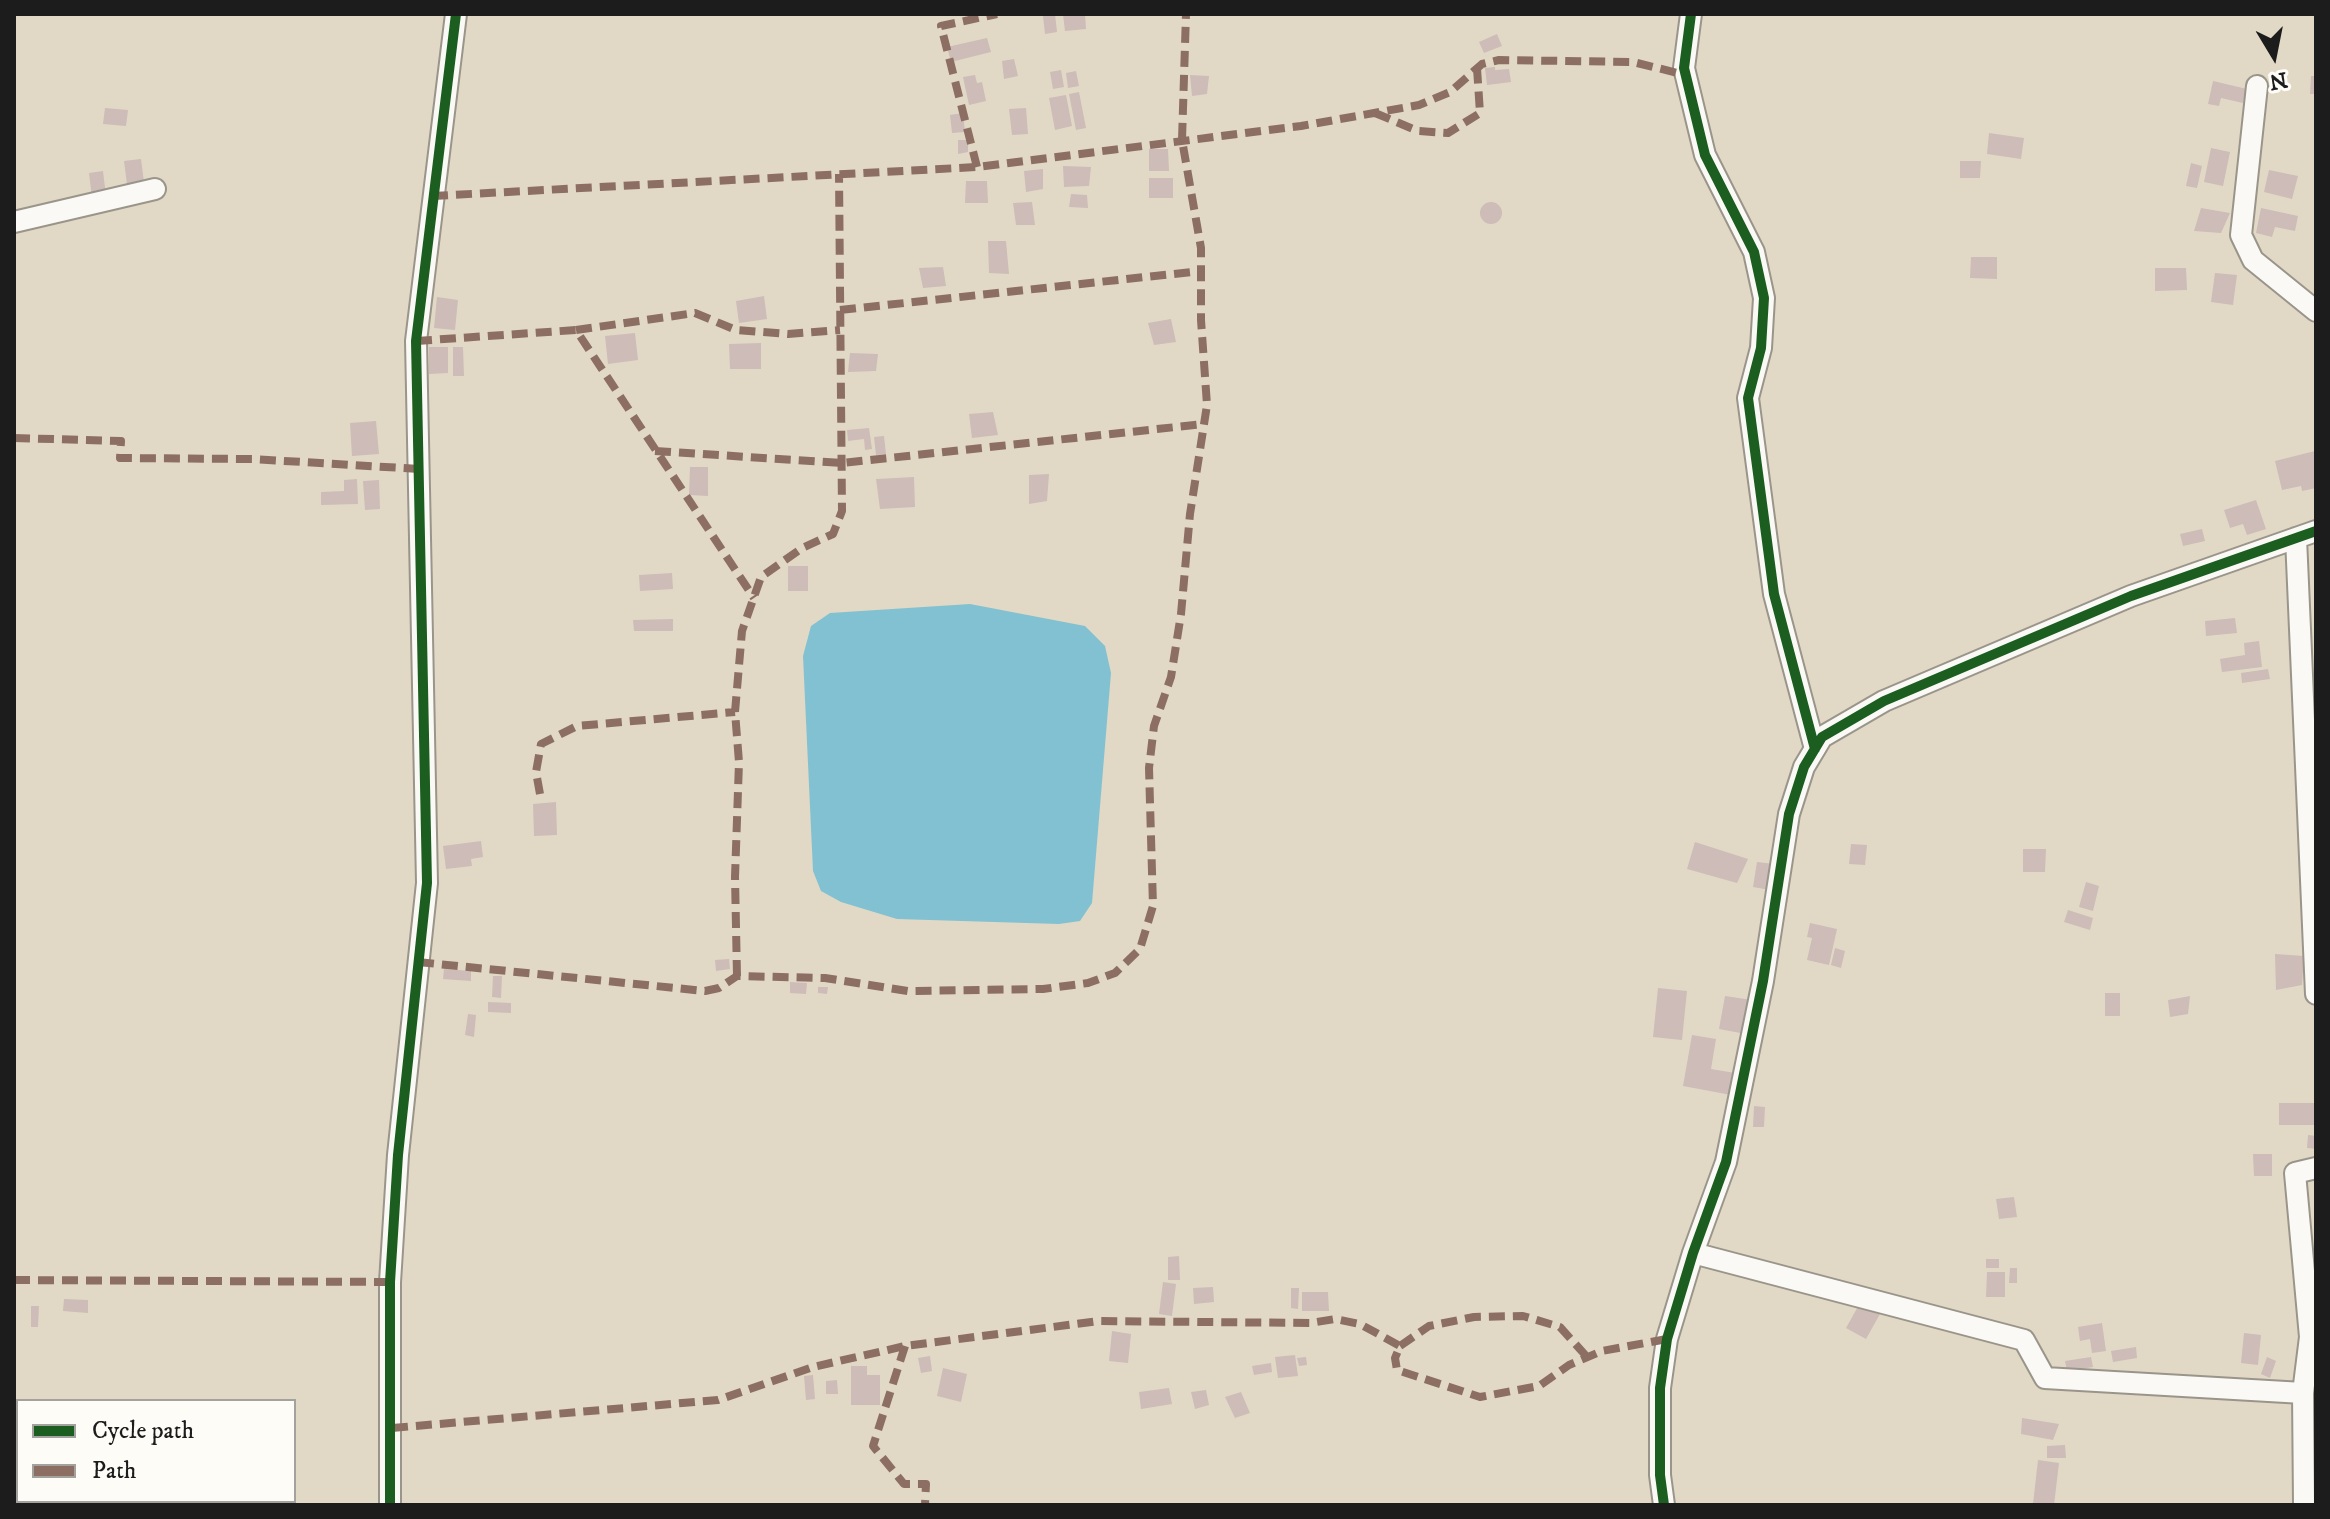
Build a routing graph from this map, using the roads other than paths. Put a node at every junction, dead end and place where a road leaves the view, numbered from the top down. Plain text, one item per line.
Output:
1 (456, 14) edge
2 (1691, 14) edge
3 (2257, 86) dead end
4 (155, 189) dead end
5 (14, 222) edge
6 (2316, 311) edge
7 (2310, 531) edge
8 (1815, 749) junction
9 (2316, 994) edge
10 (2316, 1168) edge
11 (1693, 1253) junction
12 (2303, 1393) junction
13 (390, 1505) edge
14 (1664, 1505) edge
15 (2304, 1505) edge

1 - 13 street
2 - 8 street
3 - 6 street
4 - 5 street
7 - 8 street
7 - 9 street
8 - 11 street
10 - 12 street
11 - 12 street
11 - 14 street
12 - 15 street

